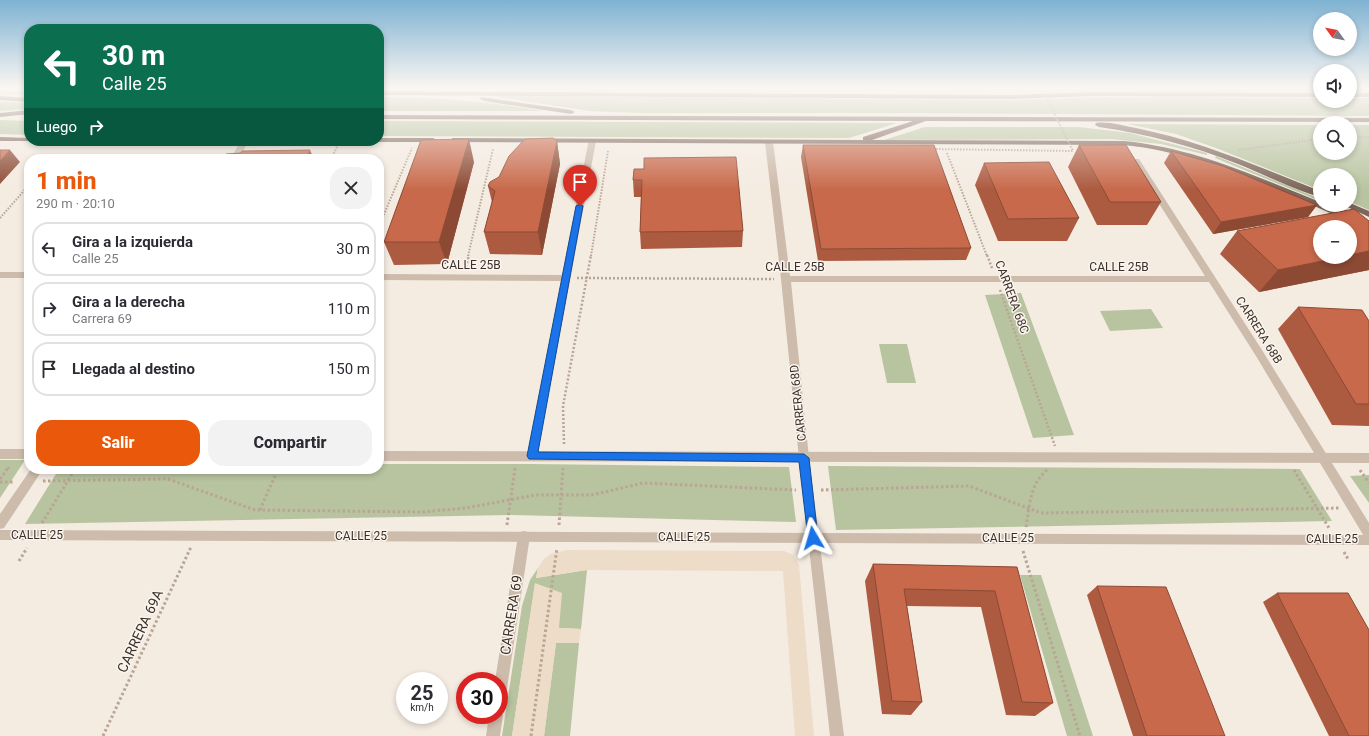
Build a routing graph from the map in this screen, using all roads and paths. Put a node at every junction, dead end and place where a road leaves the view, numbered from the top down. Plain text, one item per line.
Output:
1 (921, 121) edge
2 (1058, 121) edge
3 (1061, 121) edge
4 (1357, 137) edge
5 (1369, 137) edge
6 (0, 140) edge
7 (24, 140) edge
8 (384, 140) edge
9 (415, 140) junction
10 (495, 140) junction
11 (592, 141) junction
12 (1313, 141) edge
13 (769, 142) junction
14 (858, 142) junction
15 (1124, 143) junction
16 (929, 149) edge
17 (1234, 151) dead end
18 (948, 153) dead end
19 (24, 191) edge
20 (1313, 191) edge
21 (1357, 209) edge
22 (384, 214) edge
23 (1369, 214) edge
24 (0, 218) edge
25 (1369, 226) edge
26 (24, 274) edge
27 (0, 275) edge
28 (384, 277) edge
29 (464, 277) junction
30 (566, 278) junction
31 (786, 279) junction
32 (996, 279) junction
33 (1211, 279) junction
34 (1056, 453) junction
35 (0, 454) edge
36 (24, 454) edge
37 (384, 456) edge
38 (517, 456) junction
39 (532, 456) junction
40 (1321, 457) junction
41 (804, 458) junction
42 (1286, 458) junction
43 (1369, 458) edge
44 (34, 474) edge
45 (72, 474) edge
46 (276, 474) edge
47 (68, 481) junction
48 (0, 482) edge
49 (28, 482) junction
50 (807, 490) junction
51 (511, 500) junction
52 (1316, 507) junction
53 (1352, 508) junction
54 (1030, 509) junction
55 (260, 510) junction
56 (0, 524) edge
57 (1369, 534) edge
58 (0, 535) edge
59 (35, 535) junction
60 (196, 536) junction
61 (505, 536) junction
62 (524, 536) junction
63 (813, 538) junction
64 (1020, 538) junction
65 (1336, 539) junction
66 (1369, 540) edge
67 (1348, 559) dead end
68 (19, 561) dead end
69 (503, 672) edge
70 (495, 724) edge
71 (103, 736) edge
72 (493, 736) edge
73 (837, 736) edge
74 (1080, 736) edge

1 - 14 main road
2 - 16 path, bridge
3 - 20 main road
4 - 5 path
6 - 7 main road
8 - 9 main road
9 - 10 main road
9 - 22 path
10 - 11 main road
10 - 29 path
11 - 13 main road
11 - 30 street
12 - 17 path
13 - 14 main road
13 - 31 street, CARRERA 68D
14 - 15 main road
15 - 25 main road
15 - 33 street, CARRERA 68B
18 - 32 path, CARRERA 68C
19 - 24 path
21 - 23 main road
26 - 27 street
28 - 29 street, CALLE 25B
29 - 30 street, CALLE 25B
30 - 31 path, CALLE 25B
30 - 39 street
31 - 32 street, CALLE 25B
31 - 41 street, CARRERA 68D
32 - 33 street, CALLE 25B
32 - 34 path, CARRERA 68C
33 - 40 street, CARRERA 68B
34 - 41 street
34 - 42 street
34 - 54 path
35 - 36 street
37 - 38 street
38 - 39 street
38 - 51 path
39 - 41 street
40 - 42 street
40 - 43 street
40 - 53 street, CARRERA 68B
41 - 50 street, CARRERA 68D
42 - 52 path
44 - 49 street
45 - 47 path
46 - 55 path
47 - 49 path
47 - 55 path
47 - 59 path
48 - 49 path
49 - 56 street
50 - 51 path
50 - 54 path
50 - 63 street, CARRERA 68D
51 - 55 path
51 - 61 path
52 - 53 path
52 - 54 path
52 - 65 path
53 - 57 street, CARRERA 68B
54 - 64 path
58 - 59 street, CALLE 25
59 - 60 street, CALLE 25
59 - 68 path
60 - 61 street, CALLE 25
60 - 71 path, CARRERA 69A
61 - 62 street, CALLE 25
62 - 63 street, CALLE 25
62 - 69 street, CARRERA 69
63 - 64 street, CALLE 25
63 - 73 street, CARRERA 68D
64 - 65 street, CALLE 25
64 - 74 path
65 - 66 street, CALLE 25
65 - 67 path
70 - 72 street

